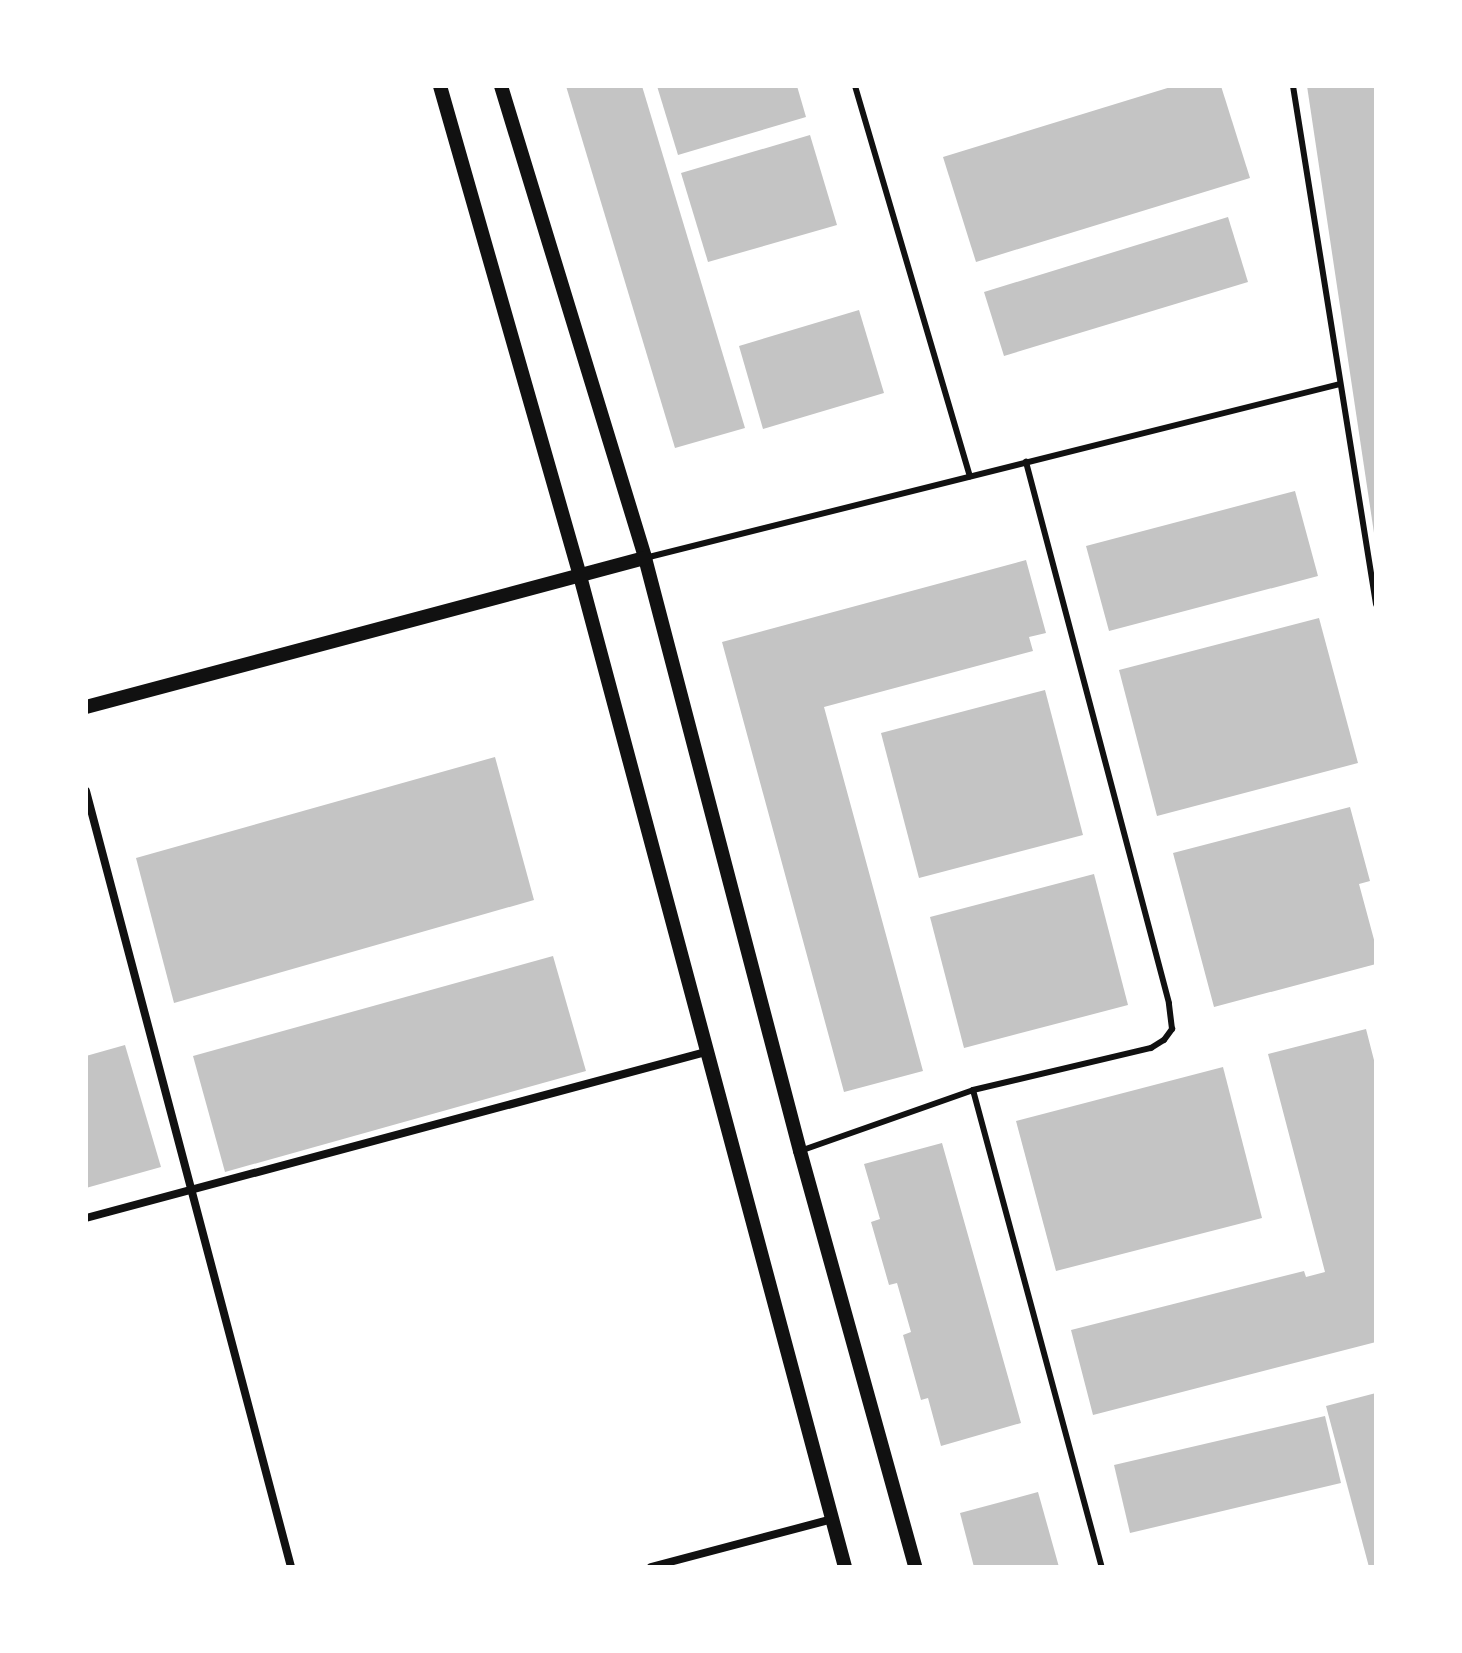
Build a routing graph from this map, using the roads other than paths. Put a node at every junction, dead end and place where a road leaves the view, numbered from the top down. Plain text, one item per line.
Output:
1 (440, 86) edge
2 (501, 86) edge
3 (855, 86) edge
4 (1293, 86) edge
5 (1340, 384) junction
6 (1026, 462) junction
7 (970, 476) junction
8 (645, 558) junction
9 (580, 576) junction
10 (1376, 604) edge
11 (86, 707) edge
12 (86, 791) edge
13 (706, 1052) junction
14 (973, 1090) junction
15 (800, 1151) junction
16 (191, 1190) junction
17 (86, 1218) edge
18 (833, 1519) junction
19 (291, 1567) edge
20 (651, 1567) edge
21 (845, 1567) edge
22 (915, 1567) edge
23 (1102, 1567) edge

1 - 9 street
2 - 8 street
3 - 7 lane
4 - 5 lane
5 - 6 lane
5 - 10 lane
6 - 7 lane
6 - 14 lane
7 - 8 lane
8 - 9 street
8 - 15 street
9 - 11 street
9 - 13 street
12 - 16 street
13 - 16 street
13 - 18 street
14 - 15 lane
14 - 23 lane
15 - 22 street
16 - 17 street
16 - 19 street
18 - 20 street
18 - 21 street

